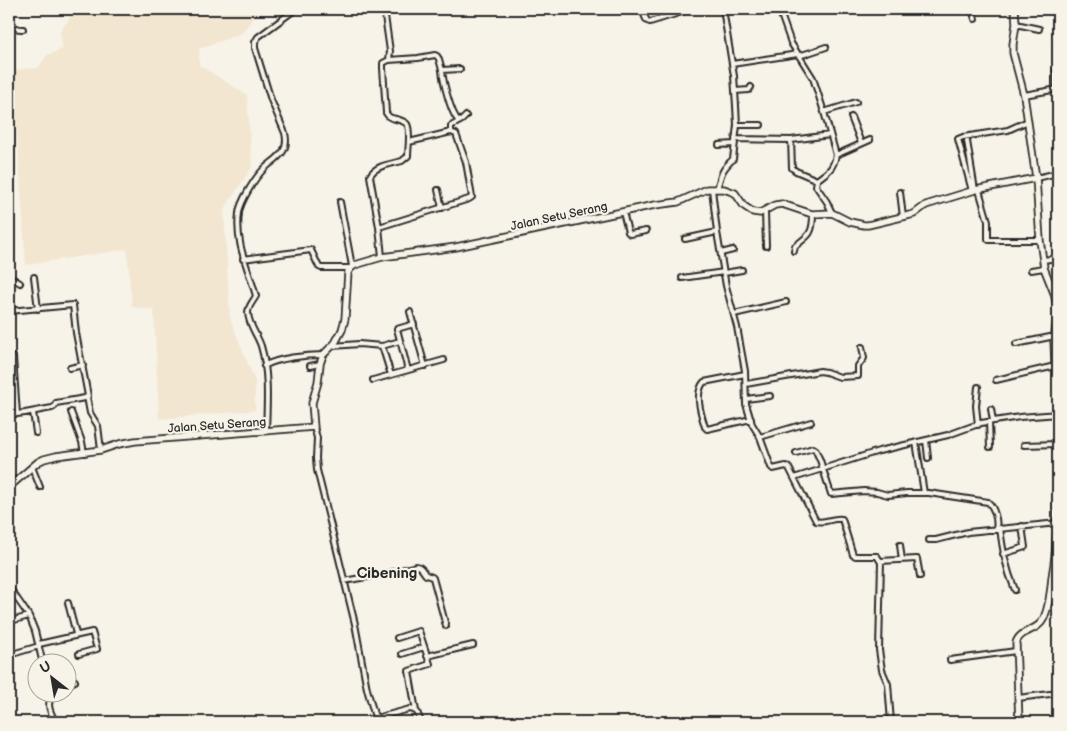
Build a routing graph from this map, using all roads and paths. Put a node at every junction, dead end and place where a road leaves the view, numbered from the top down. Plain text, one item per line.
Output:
1 (296, 9) edge
2 (384, 9) edge
3 (642, 9) edge
4 (692, 9) edge
5 (723, 9) edge
6 (779, 9) edge
7 (972, 9) edge
8 (1015, 9) edge
9 (975, 19) dead end
10 (1016, 24) junction
11 (9, 26) edge
12 (1039, 29) dead end
13 (23, 30) dead end
14 (1056, 32) dead end
15 (826, 47) dead end
16 (1058, 53) edge
17 (798, 55) junction
18 (389, 60) junction
19 (732, 64) junction
20 (1058, 66) edge
21 (460, 69) dead end
22 (442, 70) junction
23 (751, 87) dead end
24 (1058, 89) edge
25 (736, 91) junction
26 (1024, 95) junction
27 (856, 102) dead end
28 (824, 112) junction
29 (466, 116) dead end
30 (850, 117) dead end
31 (1028, 121) junction
32 (459, 122) junction
33 (736, 125) junction
34 (761, 125) dead end
35 (451, 132) junction
36 (830, 135) junction
37 (734, 139) junction
38 (791, 140) junction
39 (870, 140) dead end
40 (967, 140) dead end
41 (409, 142) junction
42 (861, 143) junction
43 (734, 144) junction
44 (719, 145) dead end
45 (836, 155) junction
46 (1058, 173) edge
47 (1036, 178) junction
48 (817, 180) junction
49 (714, 189) junction
50 (438, 190) dead end
51 (975, 190) junction
52 (900, 192) dead end
53 (340, 202) dead end
54 (442, 208) junction
55 (765, 211) junction
56 (623, 212) junction
57 (832, 213) junction
58 (813, 214) junction
59 (903, 217) junction
60 (379, 226) junction
61 (646, 231) dead end
62 (717, 232) junction
63 (685, 239) dead end
64 (1040, 240) junction
65 (766, 246) dead end
66 (733, 250) dead end
67 (794, 251) dead end
68 (721, 253) junction
69 (382, 258) junction
70 (1058, 258) edge
71 (243, 259) junction
72 (1043, 260) junction
73 (351, 267) junction
74 (1044, 268) junction
75 (742, 270) dead end
76 (1031, 270) dead end
77 (724, 273) junction
78 (9, 276) edge
79 (34, 277) dead end
80 (682, 278) dead end
81 (20, 283) dead end
82 (1056, 293) edge
83 (786, 302) dead end
84 (38, 309) junction
85 (9, 311) edge
86 (410, 312) dead end
87 (734, 314) junction
88 (414, 324) junction
89 (1054, 338) junction
90 (400, 341) junction
91 (1016, 344) dead end
92 (333, 346) junction
93 (382, 346) junction
94 (862, 347) dead end
95 (323, 355) junction
96 (13, 357) dead end
97 (444, 360) dead end
98 (320, 364) junction
99 (83, 365) junction
100 (264, 366) junction
101 (310, 366) dead end
102 (425, 366) junction
103 (70, 368) dead end
104 (408, 370) junction
105 (1057, 371) edge
106 (745, 374) junction
107 (390, 376) junction
108 (373, 380) dead end
109 (996, 380) dead end
110 (746, 384) junction
111 (978, 387) dead end
112 (770, 396) dead end
113 (87, 397) junction
114 (746, 399) junction
115 (991, 409) dead end
116 (33, 412) junction
117 (71, 412) dead end
118 (17, 414) junction
119 (1058, 414) edge
120 (9, 415) edge
121 (750, 419) junction
122 (991, 421) junction
123 (811, 422) dead end
124 (978, 425) junction
125 (314, 427) junction
126 (266, 431) junction
127 (36, 433) dead end
128 (760, 437) junction
129 (926, 440) junction
130 (916, 442) junction
131 (1058, 444) edge
132 (1024, 445) dead end
133 (990, 447) dead end
134 (101, 450) junction
135 (84, 453) junction
136 (796, 453) dead end
137 (928, 458) dead end
138 (1058, 464) edge
139 (32, 467) junction
140 (823, 469) junction
141 (794, 478) junction
142 (40, 487) dead end
143 (9, 488) edge
144 (924, 493) junction
145 (1057, 508) edge
146 (1057, 523) edge
147 (1022, 526) junction
148 (998, 528) junction
149 (929, 540) dead end
150 (900, 545) dead end
151 (1003, 554) junction
152 (902, 560) junction
153 (881, 561) junction
154 (920, 576) dead end
155 (344, 581) junction
156 (1054, 586) edge
157 (9, 587) edge
158 (1016, 590) dead end
159 (68, 603) dead end
160 (29, 616) junction
161 (9, 621) edge
162 (446, 626) dead end
163 (76, 634) junction
164 (398, 638) dead end
165 (39, 645) junction
166 (473, 645) dead end
167 (424, 647) junction
168 (1016, 651) junction
169 (41, 654) edge
170 (79, 654) dead end
171 (402, 654) dead end
172 (9, 655) edge
173 (427, 656) junction
174 (950, 660) dead end
175 (1058, 693) edge
176 (1018, 698) junction
177 (48, 704) edge
178 (416, 711) junction
179 (55, 722) edge
180 (422, 722) edge
181 (891, 722) edge
182 (1019, 722) edge

1 - 71 street
2 - 18 street
3 - 4 street
5 - 19 street
6 - 17 street
7 - 9 street
8 - 10 street
10 - 12 street
10 - 26 street
11 - 13 street
14 - 16 street
15 - 17 street
17 - 19 street
17 - 28 street
18 - 22 street
18 - 41 street
19 - 25 street
20 - 24 street
21 - 22 street
22 - 32 street
23 - 25 street
24 - 26 street
25 - 33 street
26 - 31 street
27 - 28 street
28 - 36 street
29 - 32 street
30 - 42 street
31 - 47 street
31 - 51 street
32 - 35 street
33 - 34 street
33 - 37 street
35 - 41 street
35 - 54 street
36 - 38 street
36 - 45 street
37 - 38 street
37 - 43 street
38 - 48 street
39 - 42 street
40 - 51 street
41 - 60 street
42 - 45 street
43 - 44 street
43 - 49 street
45 - 48 street
46 - 47 street
47 - 51 street
47 - 64 street
48 - 57 street
49 - 55 street
49 - 56 street, Jalan Setu Serang
49 - 62 street
50 - 54 street
51 - 59 street
51 - 64 street
52 - 59 street
53 - 73 street
54 - 60 street
55 - 58 street
55 - 65 street
56 - 61 street
56 - 69 street, Jalan Setu Serang
57 - 58 street
57 - 59 street
58 - 67 street
60 - 69 street
62 - 63 street
62 - 68 street
64 - 72 street
66 - 68 street
68 - 77 street
69 - 73 street, Jalan Setu Serang
70 - 72 street
71 - 73 street
71 - 100 street
72 - 74 street
73 - 92 street
74 - 76 street
74 - 82 street
75 - 77 street
77 - 80 street
77 - 87 street
78 - 81 street
79 - 84 street
82 - 89 street
83 - 87 street
84 - 85 street
84 - 99 street
86 - 88 street
87 - 106 street
88 - 90 street
88 - 102 street
89 - 91 street
89 - 105 street
90 - 93 street
90 - 104 street
92 - 93 street
92 - 95 street
93 - 107 street
94 - 110 street
95 - 98 street
95 - 100 street
96 - 118 street
97 - 102 street
98 - 101 street
98 - 125 street
99 - 103 street
99 - 113 street
100 - 126 street
102 - 104 street
104 - 107 street
105 - 109 street
106 - 110 street
106 - 121 street
107 - 108 street
110 - 114 street
111 - 124 street
112 - 114 street
113 - 116 street
113 - 134 street
114 - 121 street
115 - 122 street
116 - 118 street
116 - 127 street
117 - 135 street
118 - 120 street
119 - 122 street
121 - 128 street
122 - 124 street
122 - 133 street
123 - 128 street
124 - 129 street
125 - 126 street, Jalan Setu Serang
125 - 155 street
126 - 134 street, Jalan Setu Serang
128 - 141 street
129 - 130 street
129 - 137 street
130 - 140 street
130 - 144 street
131 - 132 street
134 - 135 street, Jalan Setu Serang
135 - 139 street, Jalan Setu Serang
136 - 140 street
138 - 145 street
139 - 142 street
139 - 143 street, Jalan Setu Serang
140 - 141 street
140 - 144 street
141 - 153 street
144 - 148 street
145 - 146 street
146 - 147 street
146 - 156 street
147 - 148 street
147 - 151 street
148 - 149 street
148 - 151 street
150 - 152 street
151 - 158 street
152 - 153 street
152 - 154 street
153 - 181 street
155 - 162 street
155 - 178 street
156 - 168 street
157 - 160 street
159 - 163 street
160 - 161 street
160 - 165 street
163 - 165 street
163 - 170 street
164 - 167 street
165 - 169 street
165 - 172 street
166 - 173 street
167 - 171 street
167 - 173 street
168 - 174 street
168 - 176 street
173 - 178 street
175 - 176 street
176 - 182 street
177 - 179 street
178 - 180 street

